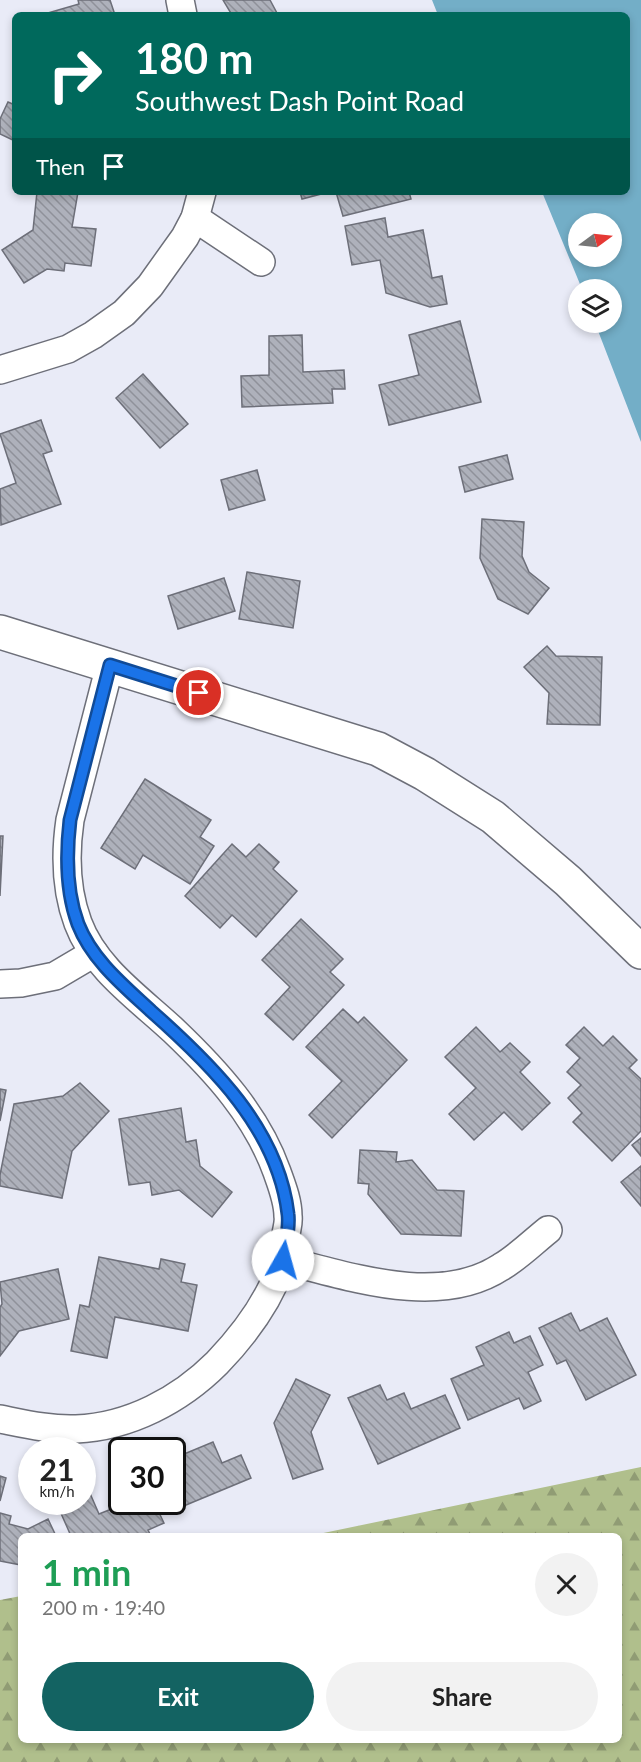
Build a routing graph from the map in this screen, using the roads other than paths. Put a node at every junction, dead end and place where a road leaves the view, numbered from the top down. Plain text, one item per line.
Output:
1 (201, 195) edge
2 (195, 218) junction
3 (261, 261) dead end
4 (0, 370) edge
5 (0, 632) edge
6 (110, 665) junction
7 (641, 952) edge
8 (94, 953) junction
9 (0, 984) edge
10 (548, 1230) dead end
11 (283, 1260) junction
12 (0, 1419) edge

1 - 2 street
2 - 3 street
2 - 4 street
5 - 6 main road
6 - 7 main road
6 - 8 street
8 - 9 street
8 - 11 street
10 - 11 street
11 - 12 street

